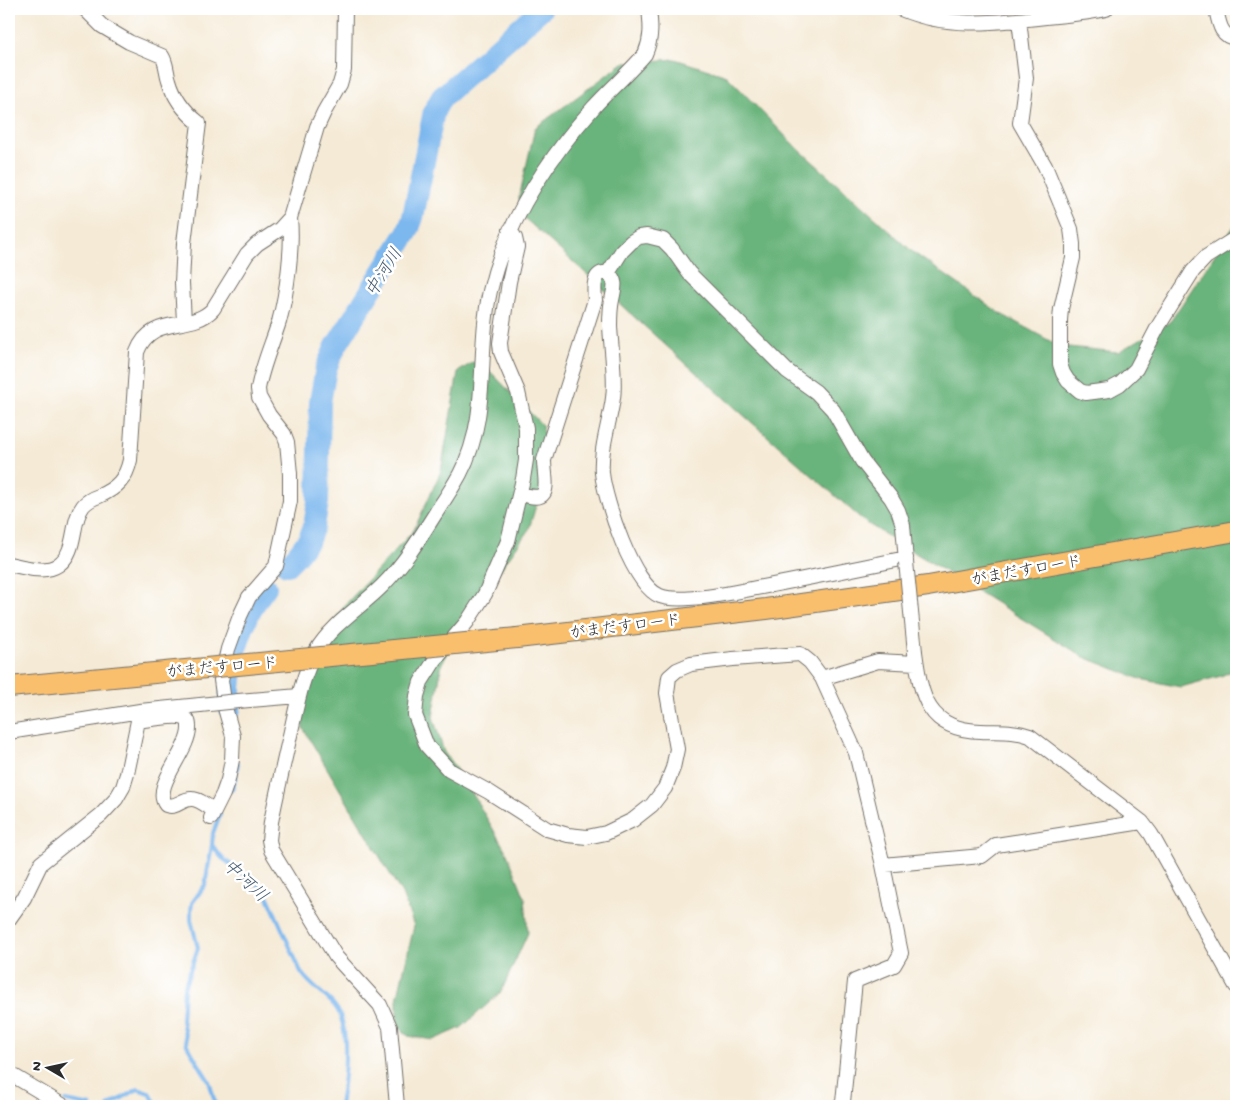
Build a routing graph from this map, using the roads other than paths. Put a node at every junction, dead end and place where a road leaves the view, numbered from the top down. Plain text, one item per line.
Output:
1 (85, 9) edge
2 (345, 9) edge
3 (648, 9) edge
4 (901, 9) edge
5 (1106, 9) edge
6 (1216, 9) edge
7 (1019, 20) junction
8 (1236, 38) edge
9 (290, 218) junction
10 (510, 230) junction
11 (1236, 238) edge
12 (608, 273) junction
13 (184, 322) junction
14 (520, 493) junction
15 (1236, 531) edge
16 (906, 560) junction
17 (9, 564) edge
18 (916, 657) junction
19 (822, 678) junction
20 (9, 687) edge
21 (299, 696) junction
22 (139, 716) junction
23 (9, 732) edge
24 (1142, 822) junction
25 (882, 865) junction
26 (9, 919) edge
27 (1236, 986) edge
28 (9, 1072) edge
29 (64, 1106) edge
30 (397, 1106) edge
31 (840, 1106) edge

1 - 13 street
2 - 9 street
3 - 10 street
4 - 7 street
5 - 7 street
6 - 8 street
7 - 11 street
9 - 13 street
9 - 22 street
10 - 14 street
10 - 21 street
12 - 14 street
12 - 16 street
12 - 16 street
13 - 17 street
14 - 19 street
15 - 20 highway, がまだすロード, bridge
16 - 18 street, bridge
18 - 19 street
18 - 24 street
19 - 25 street
21 - 22 street, bridge
21 - 30 street
22 - 23 street
22 - 26 street
24 - 25 street
24 - 27 street
25 - 31 street
28 - 29 street

